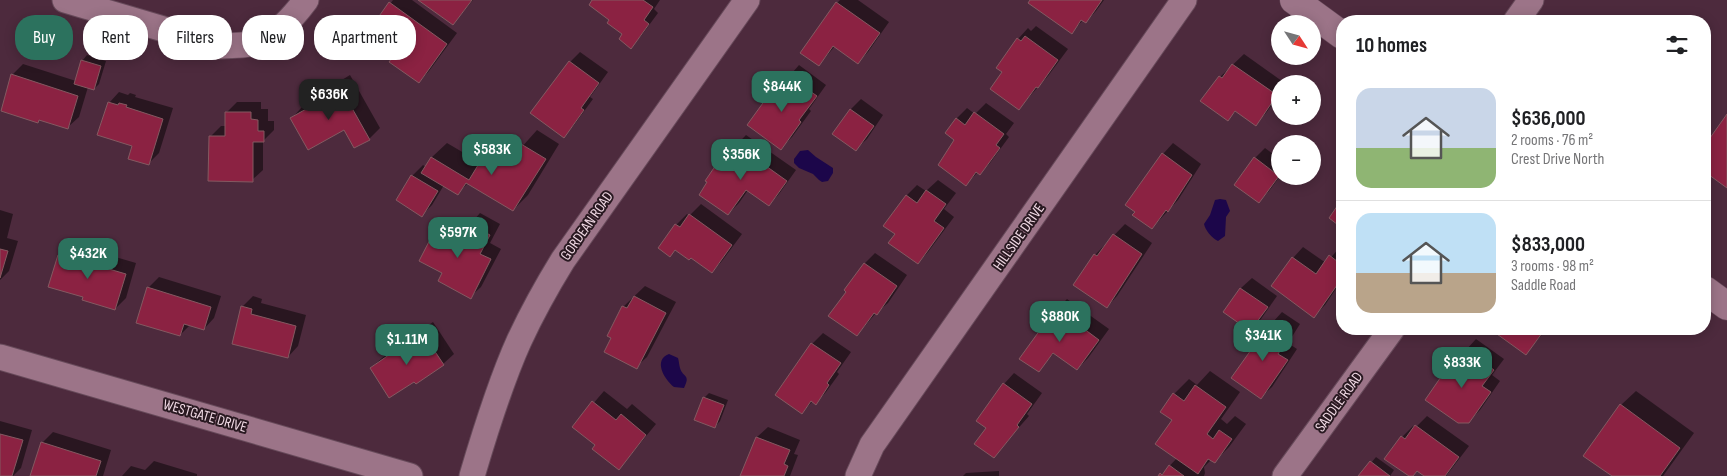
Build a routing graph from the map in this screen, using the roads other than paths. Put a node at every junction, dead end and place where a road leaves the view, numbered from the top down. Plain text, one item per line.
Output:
1 (65, 0) edge
2 (306, 0) edge
3 (747, 0) edge
4 (1184, 0) edge
5 (1294, 0) edge
6 (1531, 0) edge
7 (1520, 15) edge
8 (1336, 31) edge
9 (1711, 294) edge
10 (1727, 306) edge
11 (1388, 335) edge
12 (0, 357) edge
13 (410, 476) edge
14 (472, 476) edge
15 (858, 476) edge
16 (1286, 476) edge

1 - 2 street
3 - 14 street, GORDEAN ROAD
4 - 15 street, HILLSIDE DRIVE
5 - 8 street
6 - 7 street
9 - 10 street
11 - 16 street, SADDLE ROAD
12 - 13 street, WESTGATE DRIVE

